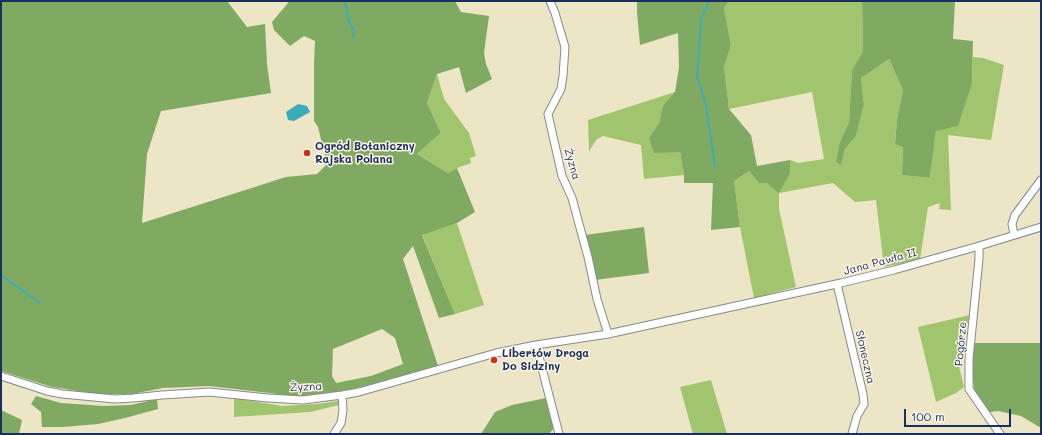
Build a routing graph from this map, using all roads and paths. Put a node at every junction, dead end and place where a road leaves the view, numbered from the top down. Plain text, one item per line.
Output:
1 (550, 1) edge
2 (1041, 180) edge
3 (1041, 227) edge
4 (1014, 235) junction
5 (979, 246) junction
6 (837, 284) junction
7 (723, 310) joint
8 (608, 334) junction
9 (536, 345) junction
10 (1, 376) edge
11 (342, 395) junction
12 (334, 434) edge
13 (559, 434) edge
14 (852, 434) edge
15 (1000, 434) edge

1 - 8 street, Żyzna
2 - 4 street
3 - 4 street, Jana Pawła II
4 - 5 street, Jana Pawła II
5 - 6 street, Jana Pawła II
5 - 15 street, Pogórze
6 - 7 street, Jana Pawła II
6 - 14 street, Słoneczna
7 - 8 street, Żyzna
8 - 9 street, Żyzna
9 - 11 street, Żyzna
9 - 13 street
10 - 11 street, Żyzna
11 - 12 street

